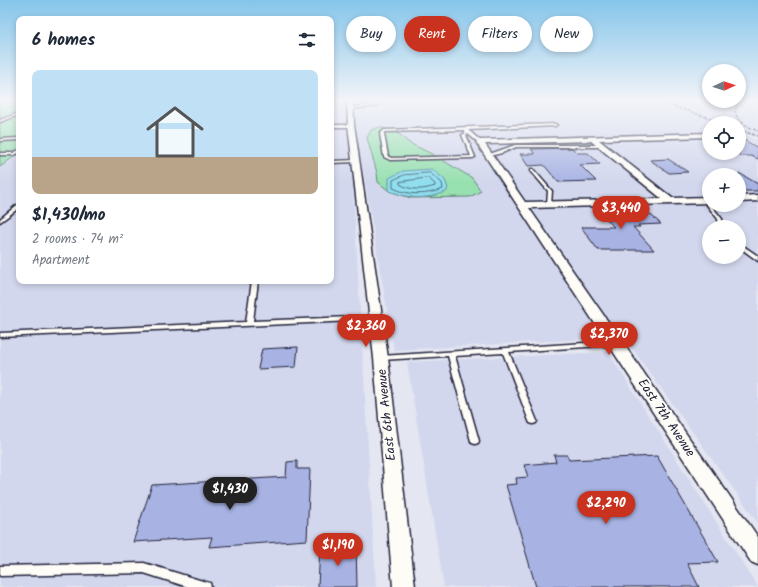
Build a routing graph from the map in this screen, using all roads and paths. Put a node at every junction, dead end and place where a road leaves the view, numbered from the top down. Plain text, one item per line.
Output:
1 (351, 128) edge
2 (479, 128) edge
3 (465, 129) junction
4 (468, 133) junction
5 (702, 135) edge
6 (592, 138) junction
7 (16, 139) edge
8 (0, 140) edge
9 (480, 142) junction
10 (602, 146) junction
11 (16, 153) edge
12 (0, 154) edge
13 (489, 155) junction
14 (356, 161) junction
15 (334, 162) edge
16 (532, 170) dead end
17 (746, 198) edge
18 (758, 198) edge
19 (670, 201) junction
20 (702, 202) edge
21 (523, 204) junction
22 (549, 204) junction
23 (16, 208) edge
24 (0, 221) edge
25 (746, 250) edge
26 (758, 259) edge
27 (255, 284) edge
28 (376, 318) junction
29 (249, 324) junction
30 (0, 335) edge
31 (616, 343) junction
32 (505, 350) junction
33 (451, 354) junction
34 (381, 358) junction
35 (533, 421) dead end
36 (474, 441) dead end
37 (758, 555) edge
38 (0, 571) edge
39 (206, 587) edge
40 (404, 587) edge

1 - 14 street, East 6th Avenue
2 - 3 lane
3 - 4 lane
3 - 4 lane
4 - 9 lane
5 - 6 street
6 - 9 street
6 - 10 street
7 - 8 lane
9 - 13 street, East 7th Avenue
10 - 13 lane
10 - 19 street
11 - 12 lane
13 - 21 street, East 7th Avenue
14 - 15 lane
14 - 28 street, East 6th Avenue
16 - 22 lane
17 - 18 street
19 - 20 street
19 - 22 street
21 - 22 street
21 - 31 street, East 7th Avenue
23 - 24 lane
25 - 26 lane
27 - 29 lane
28 - 29 lane
28 - 34 street, East 6th Avenue
29 - 30 lane
31 - 32 lane
31 - 37 street, East 7th Avenue
32 - 33 lane
32 - 35 lane
33 - 34 lane
33 - 36 lane
34 - 40 street, East 6th Avenue
38 - 39 lane

